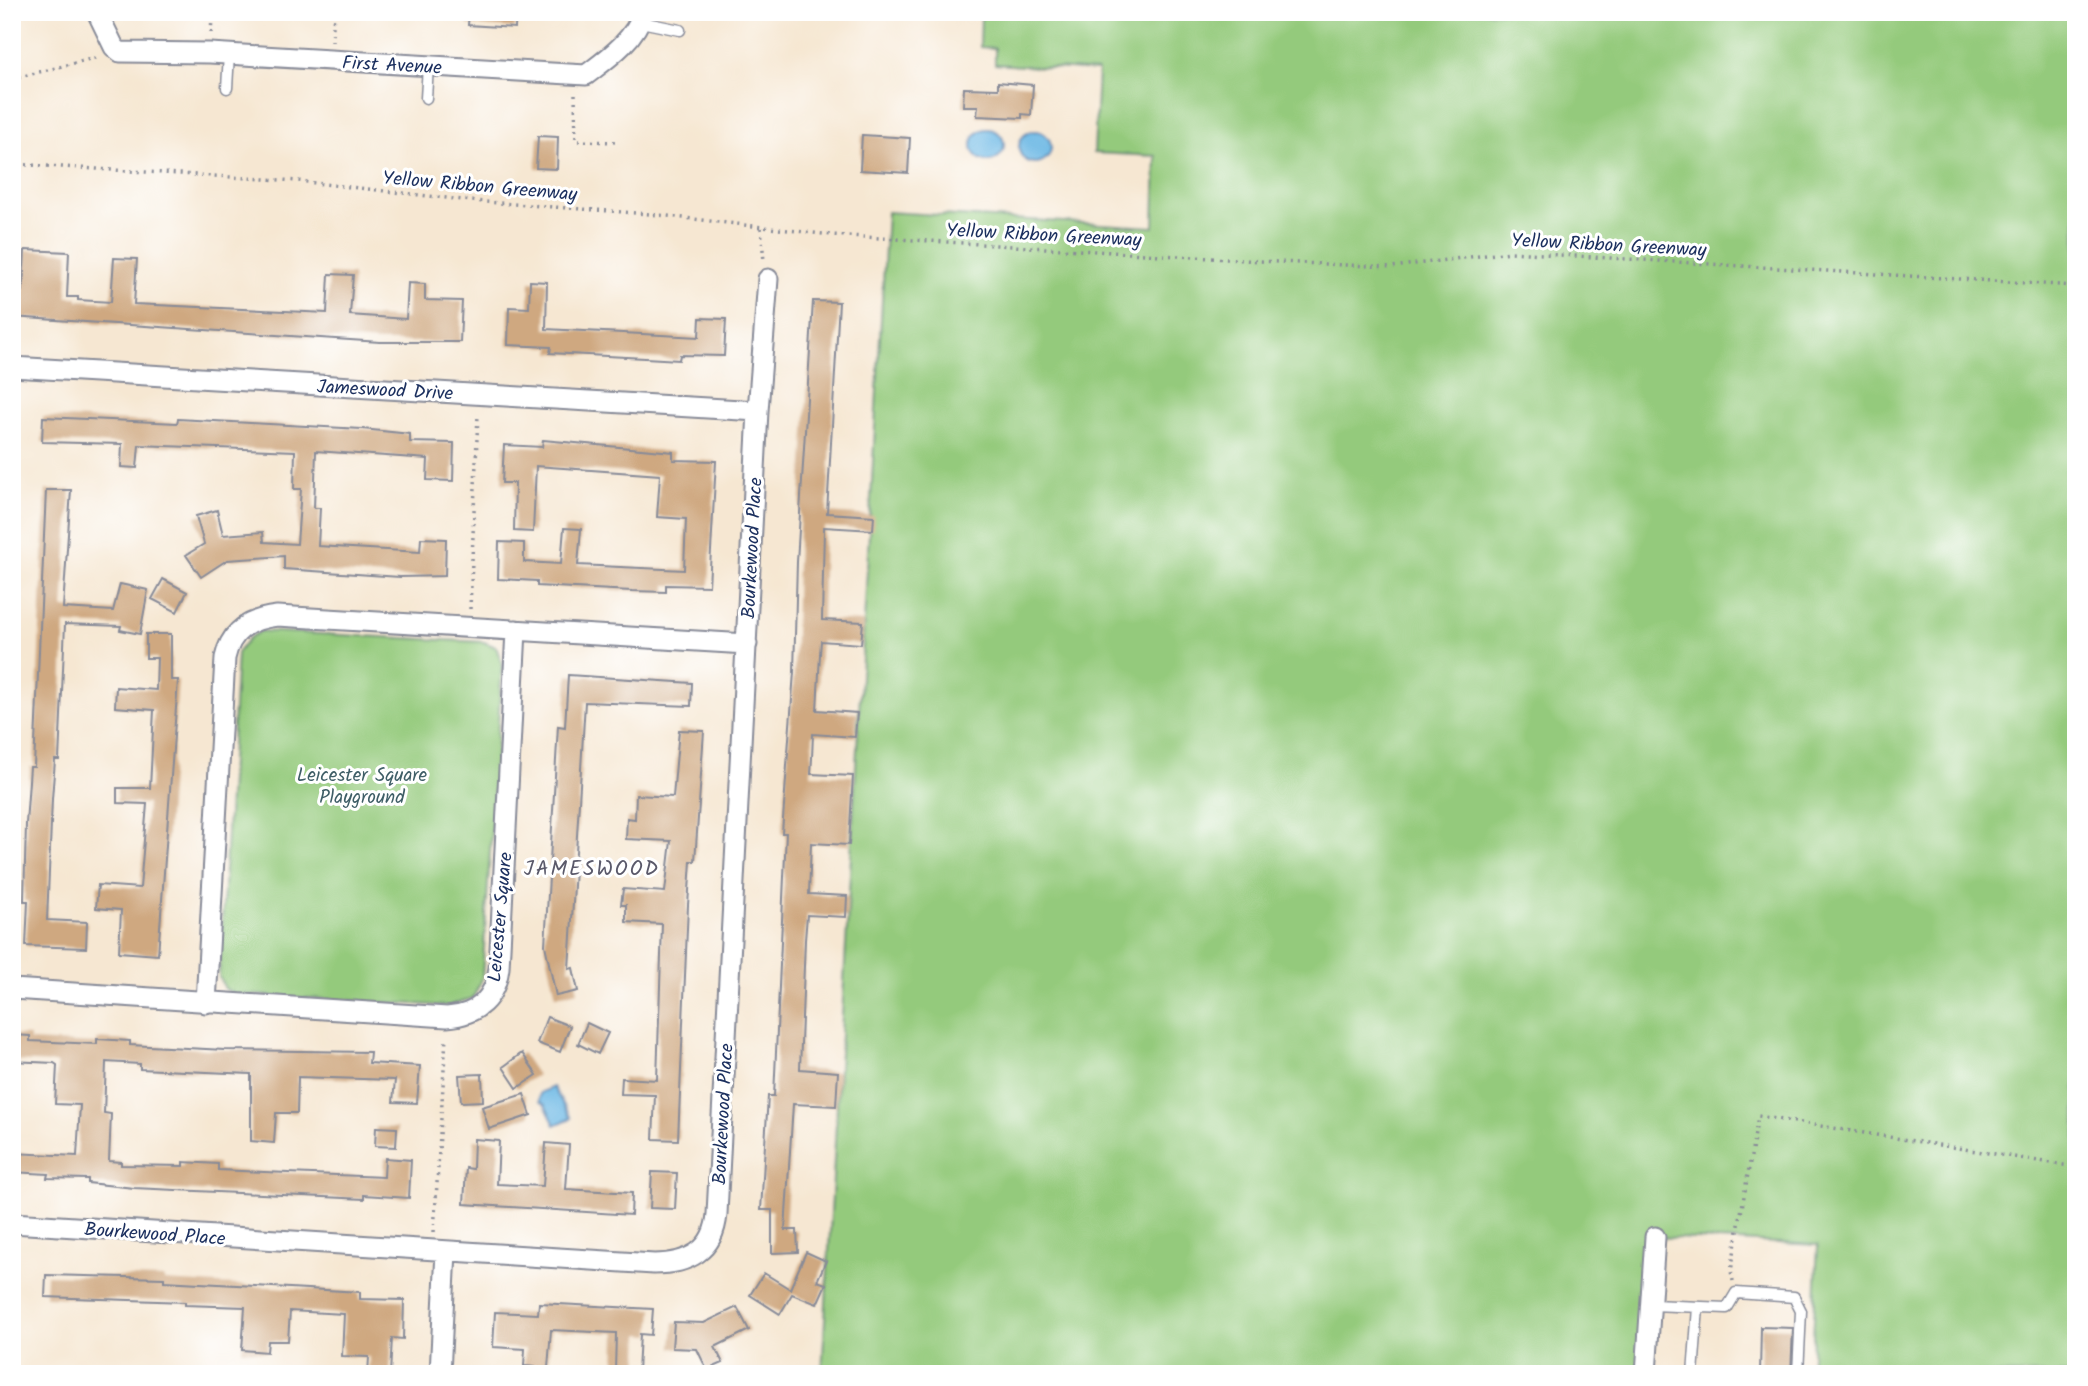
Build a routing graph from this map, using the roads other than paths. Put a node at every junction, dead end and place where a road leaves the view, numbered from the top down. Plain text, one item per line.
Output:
1 (96, 12) edge
2 (642, 17) edge
3 (680, 30) dead end
4 (229, 54) junction
5 (428, 66) junction
6 (227, 88) dead end
7 (426, 98) dead end
8 (768, 279) road end
9 (12, 367) edge
10 (758, 411) junction
11 (516, 630) junction
12 (747, 644) junction
13 (12, 989) edge
14 (206, 1003) junction
15 (12, 1223) edge
16 (1655, 1237) dead end
17 (440, 1251) junction
18 (1651, 1305) junction
19 (1698, 1307) junction
20 (440, 1374) edge
21 (1646, 1374) edge
22 (1693, 1374) edge
23 (1798, 1374) edge

1 - 4 street, First Avenue
2 - 3 lane
2 - 5 street, First Avenue
4 - 5 street, First Avenue
4 - 6 lane
5 - 7 lane
8 - 10 street, Bourkewood Place
9 - 10 street, Jameswood Drive
10 - 12 street, Bourkewood Place
11 - 12 street
11 - 14 street
11 - 14 street, Leicester Square
12 - 17 street, Bourkewood Place
13 - 14 street, Leicester Square
15 - 17 street, Bourkewood Place
16 - 18 street
17 - 20 street
18 - 19 lane
18 - 21 street
19 - 22 lane
19 - 23 lane

